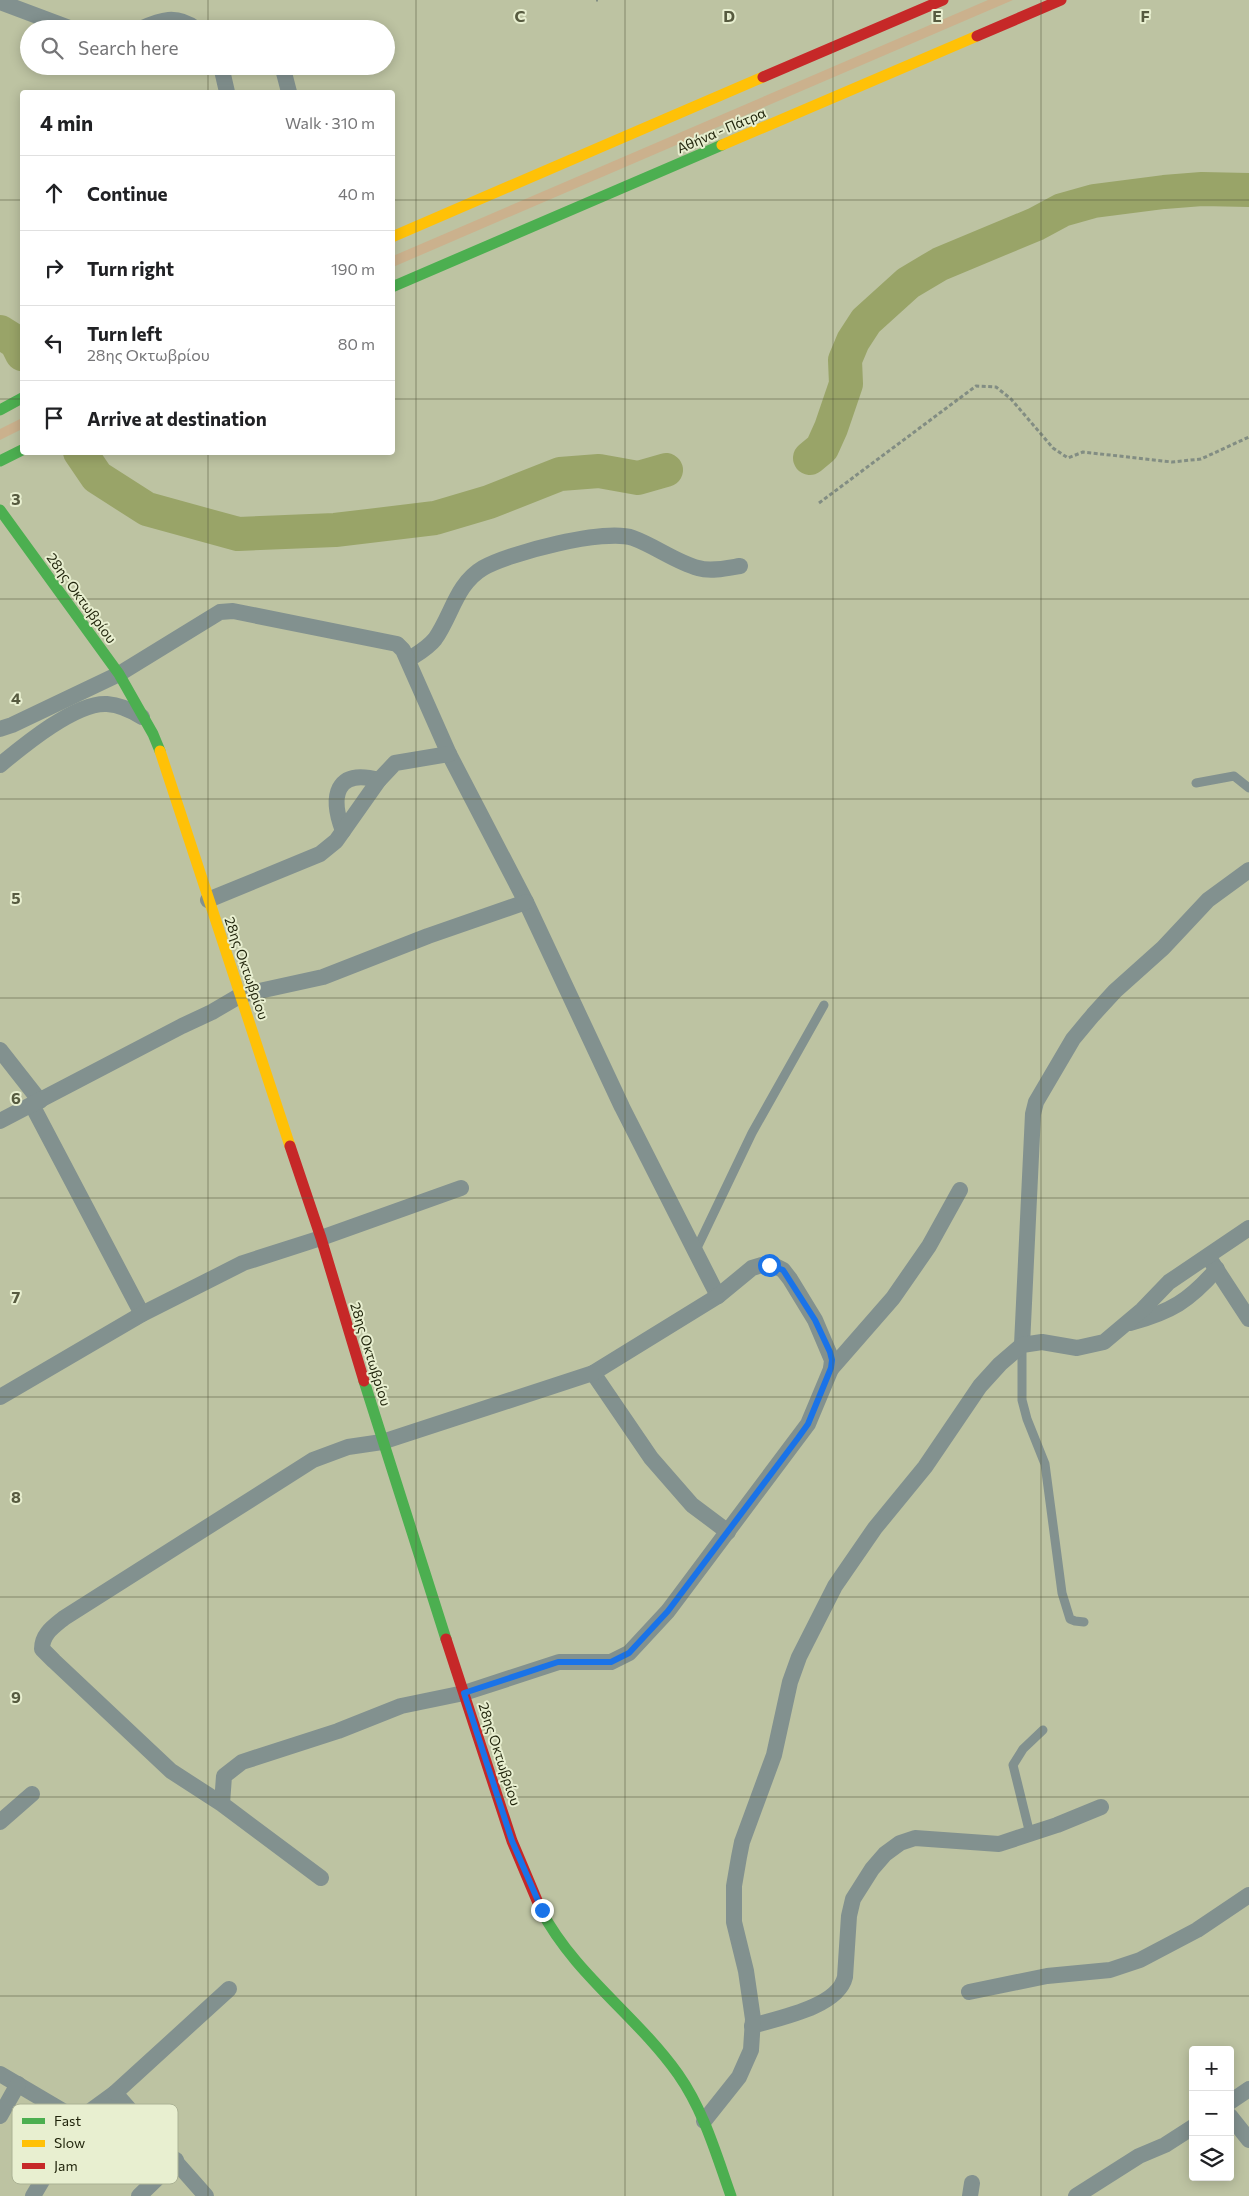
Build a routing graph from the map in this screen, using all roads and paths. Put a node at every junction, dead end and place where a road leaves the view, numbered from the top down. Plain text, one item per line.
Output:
1 (944, 0) edge
2 (1060, 0) edge
3 (0, 2) edge
4 (48, 20) edge
5 (161, 20) edge
6 (179, 20) edge
7 (223, 75) edge
8 (285, 75) edge
9 (227, 90) edge
10 (288, 90) edge
11 (395, 236) edge
12 (395, 286) edge
13 (20, 399) edge
14 (0, 410) edge
15 (1249, 437) edge
16 (20, 451) edge
17 (0, 461) edge
18 (819, 503) dead end
19 (0, 510) edge
20 (5, 526) edge
21 (740, 566) dead end
22 (408, 660) junction
23 (119, 674) junction
24 (144, 719) junction
25 (0, 729) edge
26 (449, 754) junction
27 (0, 765) edge
28 (379, 780) junction
29 (1196, 783) dead end
30 (1249, 788) edge
31 (343, 831) junction
32 (1249, 870) edge
33 (208, 900) junction
34 (526, 902) junction
35 (241, 995) junction
36 (824, 1005) dead end
37 (0, 1050) edge
38 (36, 1102) junction
39 (0, 1121) edge
40 (462, 1188) dead end
41 (960, 1190) dead end
42 (1249, 1228) edge
43 (321, 1238) junction
44 (696, 1250) junction
45 (1208, 1255) junction
46 (1217, 1269) junction
47 (718, 1296) junction
48 (142, 1314) junction
49 (1249, 1319) edge
50 (1126, 1324) junction
51 (1022, 1345) junction
52 (831, 1368) junction
53 (593, 1373) junction
54 (0, 1397) edge
55 (382, 1442) junction
56 (728, 1532) junction
57 (1084, 1622) dead end
58 (464, 1693) junction
59 (1043, 1730) dead end
60 (32, 1794) dead end
61 (222, 1804) junction
62 (1102, 1807) dead end
63 (0, 1822) edge
64 (1030, 1834) junction
65 (320, 1878) dead end
66 (1249, 1895) edge
67 (229, 1989) dead end
68 (969, 1992) dead end
69 (752, 2026) junction
70 (0, 2074) edge
71 (18, 2084) junction
72 (1249, 2089) edge
73 (115, 2093) junction
74 (1234, 2099) edge
75 (51, 2104) edge
76 (100, 2104) edge
77 (124, 2104) edge
78 (0, 2116) edge
79 (704, 2120) junction
80 (1234, 2121) edge
81 (1189, 2130) edge
82 (1249, 2140) edge
83 (178, 2162) edge
84 (40, 2184) edge
85 (151, 2184) edge
86 (33, 2196) edge
87 (139, 2196) edge
88 (206, 2196) edge
89 (731, 2196) edge
90 (1076, 2196) edge

1 - 11 main road
2 - 12 main road, Αθήνα - Πάτρα
3 - 4 street
5 - 6 street
7 - 9 street
8 - 10 street
13 - 14 main road
15 - 18 path
16 - 17 main road
19 - 20 main road, 28ης Οκτωβρίου
20 - 23 main road, 28ης Οκτωβρίου
21 - 22 street
22 - 23 street
22 - 26 street
23 - 24 main road, 28ης Οκτωβρίου
23 - 25 street
24 - 27 street
24 - 33 main road, 28ης Οκτωβρίου
26 - 28 street
26 - 34 street
28 - 31 street
28 - 31 street
29 - 30 lane
31 - 33 street
32 - 51 street
33 - 35 main road, 28ης Οκτωβρίου
34 - 35 street
34 - 44 street
35 - 38 street
35 - 43 main road, 28ης Οκτωβρίου
36 - 44 lane
37 - 38 street
38 - 39 street
38 - 48 street
40 - 43 street
41 - 52 street
42 - 45 street
43 - 48 street
43 - 55 main road, 28ης Οκτωβρίου
44 - 47 street
45 - 46 street
45 - 50 street
46 - 49 street
46 - 50 street
47 - 52 street
47 - 53 street
48 - 54 street
50 - 51 street
51 - 57 lane
51 - 69 street
52 - 56 street
53 - 55 street
53 - 56 street
55 - 58 main road, 28ης Οκτωβρίου
55 - 61 street
56 - 58 street
58 - 61 street
58 - 79 main road, 28ης Οκτωβρίου
59 - 64 lane
60 - 63 street
61 - 65 street
62 - 64 street
64 - 69 street
66 - 68 street
67 - 73 street
69 - 79 street
70 - 71 street
71 - 75 street
71 - 78 street
72 - 74 street
73 - 76 street
73 - 77 street
79 - 89 main road, 28ης Οκτωβρίου
80 - 82 street
81 - 90 street
83 - 88 street
84 - 86 street
85 - 87 street

